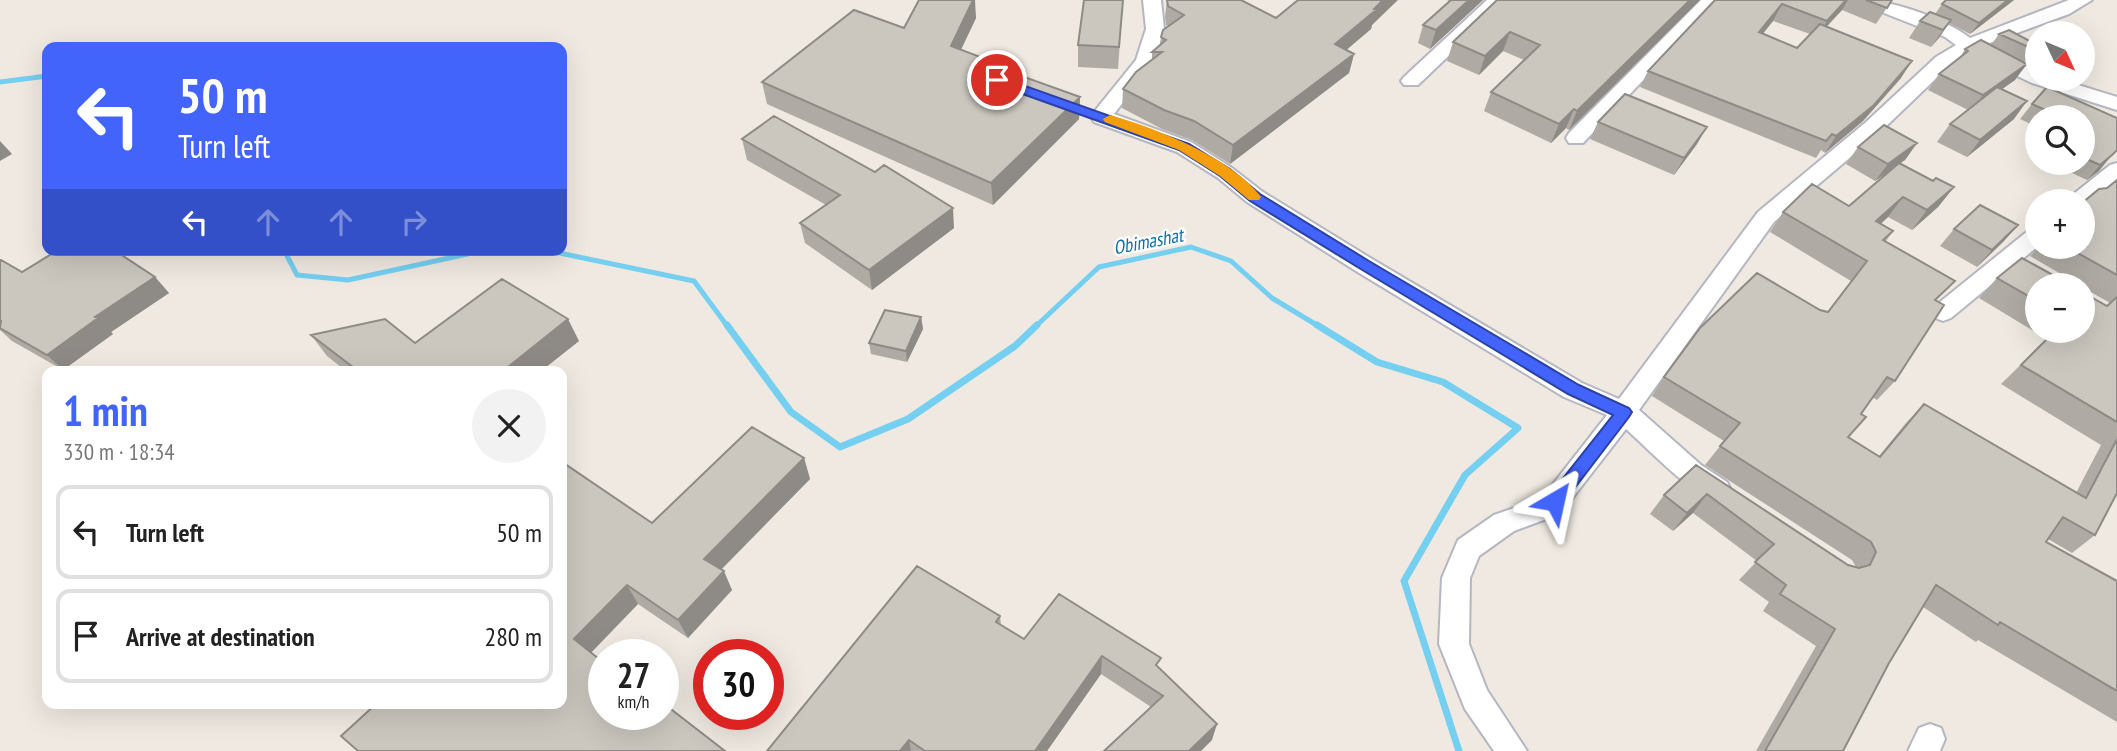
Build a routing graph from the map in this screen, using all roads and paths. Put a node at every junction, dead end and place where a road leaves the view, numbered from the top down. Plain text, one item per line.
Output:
1 (1152, 0) edge
2 (1498, 0) edge
3 (1711, 0) edge
4 (1867, 0) edge
5 (2083, 0) edge
6 (1968, 45) junction
7 (2025, 72) edge
8 (1411, 81) dead end
9 (2078, 91) edge
10 (2117, 104) edge
11 (1576, 138) dead end
12 (2117, 170) edge
13 (2094, 189) edge
14 (2025, 245) edge
15 (1943, 312) edge
16 (1624, 412) junction
17 (1738, 503) edge
18 (1513, 751) edge

1 - 16 street
2 - 8 street
3 - 11 street
4 - 6 street
5 - 6 street
6 - 7 street
6 - 16 street
9 - 10 street
12 - 13 street
14 - 15 street
16 - 17 street
16 - 18 street

